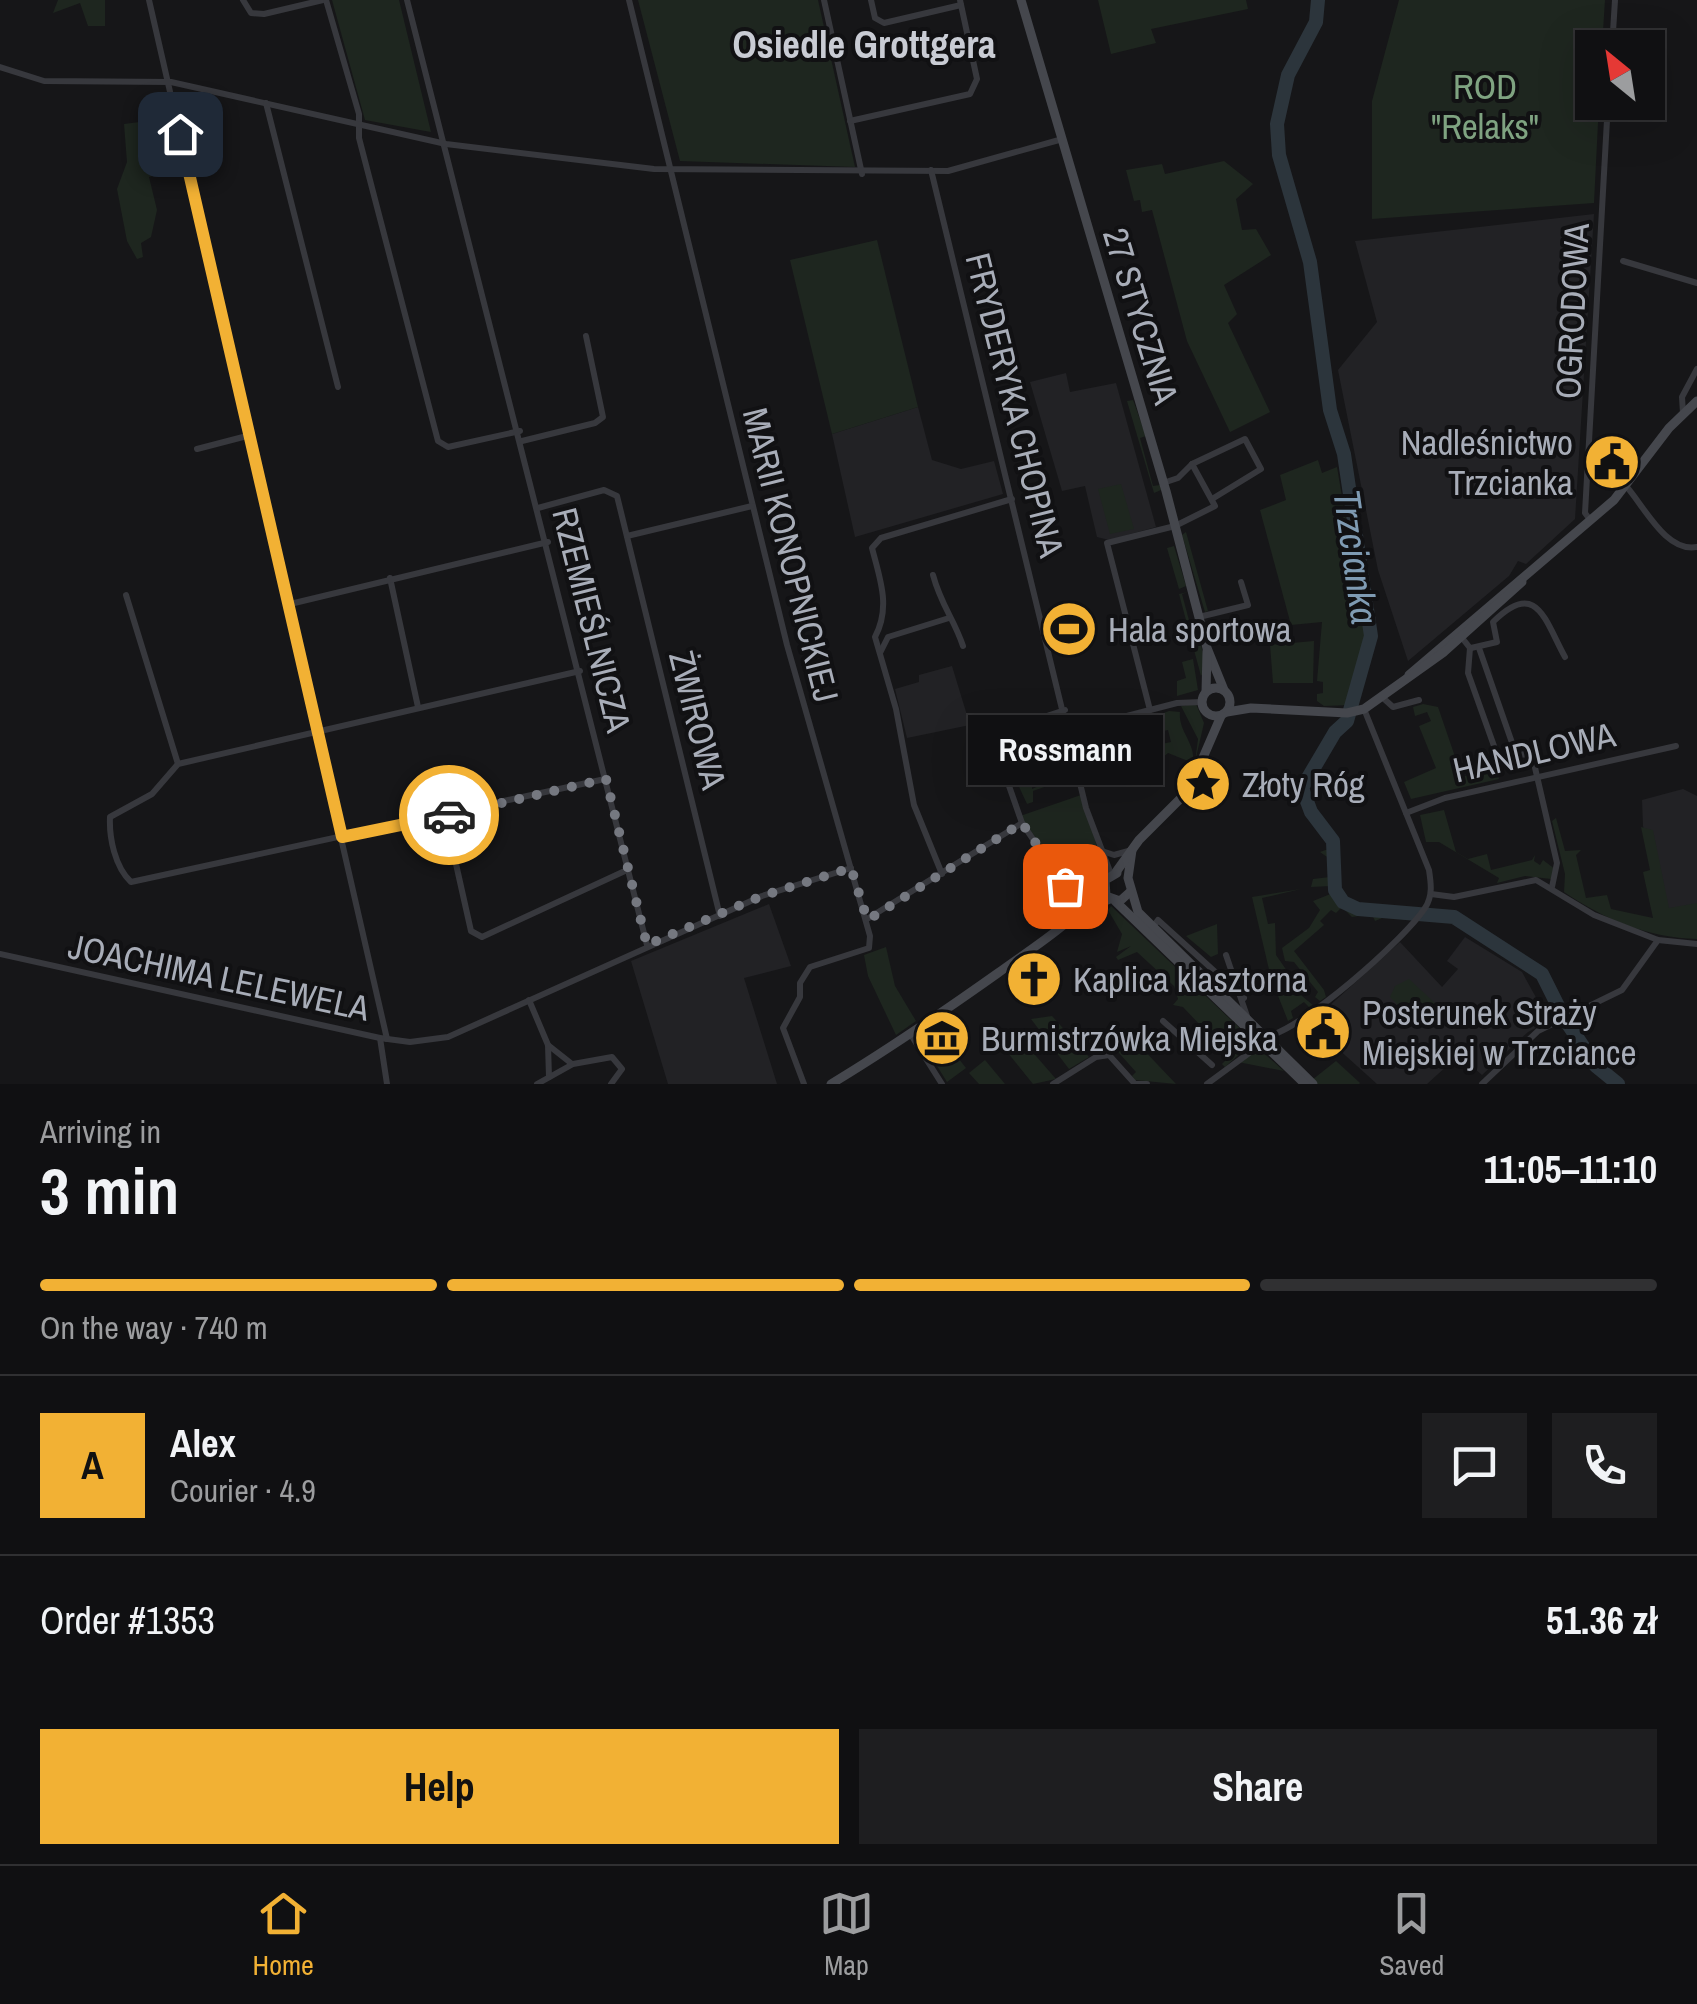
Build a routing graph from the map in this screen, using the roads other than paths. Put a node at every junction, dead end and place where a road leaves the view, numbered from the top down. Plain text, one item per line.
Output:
1 (149, 0) edge
2 (242, 0) edge
3 (325, 0) edge
4 (407, 0) edge
5 (629, 0) edge
6 (824, 0) edge
7 (871, 0) edge
8 (1021, 0) edge
9 (1615, 0) edge
10 (960, 3) edge
11 (1613, 30) edge
12 (0, 67) edge
13 (171, 82) junction
14 (266, 103) junction
15 (850, 120) junction
16 (1607, 120) edge
17 (358, 122) junction
18 (1058, 140) junction
19 (446, 144) junction
20 (669, 168) junction
21 (932, 170) junction
22 (862, 174) junction
23 (1623, 261) dead end
24 (1697, 283) edge
25 (586, 336) dead end
26 (1697, 369) edge
27 (338, 387) dead end
28 (1697, 401) edge
29 (1684, 413) junction
30 (520, 431) junction
31 (247, 436) junction
32 (522, 441) junction
33 (197, 449) dead end
34 (1192, 464) junction
35 (1163, 483) junction
36 (1626, 486) junction
37 (1012, 499) junction
38 (1212, 499) junction
39 (752, 506) junction
40 (538, 508) junction
41 (1591, 521) junction
42 (1174, 526) junction
43 (627, 536) junction
44 (548, 542) junction
45 (1697, 547) edge
46 (1532, 570) junction
47 (933, 576) dead end
48 (390, 578) junction
49 (1242, 582) dead end
50 (126, 595) dead end
51 (286, 605) junction
52 (1199, 617) junction
53 (949, 618) junction
54 (883, 621) junction
55 (1459, 634) junction
56 (888, 637) junction
57 (962, 646) dead end
58 (1207, 648) junction
59 (1475, 648) junction
60 (880, 654) junction
61 (1565, 657) dead end
62 (580, 671) junction
63 (1227, 693) junction
64 (1382, 697) junction
65 (1419, 700) dead end
66 (1204, 701) junction
67 (418, 707) junction
68 (1251, 708) junction
69 (1065, 710) junction
70 (1150, 710) junction
71 (1360, 711) junction
72 (1224, 714) junction
73 (317, 732) junction
74 (1069, 732) junction
75 (1209, 738) junction
76 (1676, 746) dead end
77 (1516, 757) junction
78 (178, 764) junction
79 (1536, 776) junction
80 (606, 779) junction
81 (1192, 782) junction
82 (1182, 798) junction
83 (1406, 814) junction
84 (445, 816) junction
85 (1022, 823) junction
86 (342, 837) junction
87 (1101, 850) junction
88 (1132, 850) junction
89 (851, 868) junction
90 (627, 870) junction
91 (1113, 873) junction
92 (942, 874) junction
93 (1128, 878) junction
94 (1103, 884) junction
95 (1552, 887) junction
96 (1130, 892) junction
97 (1431, 894) junction
98 (1112, 900) junction
99 (1081, 910) junction
100 (720, 916) junction
101 (867, 919) junction
102 (1151, 934) junction
103 (1658, 940) junction
104 (1697, 944) edge
105 (647, 945) junction
106 (0, 954) edge
107 (1226, 954) dead end
108 (1244, 998) junction
109 (1212, 999) junction
110 (529, 1000) junction
111 (1316, 1010) junction
112 (1302, 1020) junction
113 (1164, 1021) dead end
114 (1251, 1025) junction
115 (1287, 1026) dead end
116 (1282, 1034) junction
117 (911, 1035) junction
118 (384, 1038) junction
119 (1259, 1043) junction
120 (548, 1044) junction
121 (1277, 1048) junction
122 (1334, 1048) dead end
123 (1291, 1062) junction
124 (573, 1064) junction
125 (1212, 1065) dead end
126 (549, 1077) junction
127 (387, 1084) edge
128 (537, 1084) edge
129 (612, 1084) edge
130 (804, 1084) edge
131 (832, 1084) edge
132 (942, 1084) edge
133 (1053, 1084) edge
134 (1135, 1084) edge
135 (1147, 1084) edge
136 (1207, 1084) edge
137 (1305, 1084) edge
138 (1313, 1084) edge
139 (1482, 1084) edge

1 - 13 street
2 - 3 street
3 - 17 street
4 - 19 street, RZEMIEŚLNICZA
5 - 20 street, MARII KONOPNICKIEJ
6 - 15 street
7 - 10 street
8 - 18 main road, 27 STYCZNIA
9 - 11 street
10 - 15 street
12 - 13 street
13 - 14 street
13 - 31 street
14 - 17 street
14 - 27 street
15 - 22 street
16 - 41 street, OGRODOWA
17 - 19 street
17 - 30 street
18 - 21 street
18 - 35 main road, 27 STYCZNIA
19 - 20 street
19 - 30 street, RZEMIEŚLNICZA
20 - 22 street
20 - 39 street, MARII KONOPNICKIEJ
21 - 22 street
21 - 37 street, FRYDERYKA CHOPINA
23 - 24 street
25 - 32 street
26 - 29 street
28 - 29 main road
29 - 36 main road
30 - 32 street, RZEMIEŚLNICZA
31 - 33 street
31 - 51 street
32 - 40 street, RZEMIEŚLNICZA
34 - 35 street
34 - 38 street
34 - 38 street
35 - 42 main road, 27 STYCZNIA
36 - 41 main road
36 - 45 street
37 - 54 street
37 - 69 street, FRYDERYKA CHOPINA
38 - 42 street
39 - 43 street
39 - 89 street, MARII KONOPNICKIEJ
40 - 43 street, ŻWIROWA
40 - 44 street, RZEMIEŚLNICZA
41 - 46 main road
42 - 52 main road, 27 STYCZNIA
42 - 70 street
43 - 100 street, ŻWIROWA
44 - 48 street
44 - 62 street, RZEMIEŚLNICZA
46 - 55 main road
46 - 55 main road
47 - 53 street
48 - 51 street
48 - 67 street
49 - 52 street
50 - 78 street
51 - 73 street
52 - 58 main road, 27 STYCZNIA
53 - 56 street
53 - 57 street
54 - 56 street
54 - 60 street
55 - 59 street
55 - 64 main road
56 - 60 street
58 - 63 main road, 27 STYCZNIA
58 - 66 main road, 27 STYCZNIA
59 - 61 street
59 - 77 street
59 - 77 street
60 - 92 street
62 - 67 street
62 - 80 street, RZEMIEŚLNICZA
63 - 66 main road
63 - 68 main road
63 - 72 main road
64 - 65 street
64 - 71 main road
66 - 70 street
66 - 72 main road
66 - 75 main road, 27 STYCZNIA
67 - 73 street
68 - 71 main road
68 - 72 main road
69 - 74 street, FRYDERYKA CHOPINA
69 - 85 street
70 - 74 street
71 - 83 street
72 - 75 main road
73 - 78 street
73 - 86 street
74 - 87 street, FRYDERYKA CHOPINA
75 - 81 main road
76 - 79 street, HANDLOWA
77 - 79 street
78 - 86 street
79 - 83 street, HANDLOWA
79 - 95 street
80 - 84 street
80 - 90 street, RZEMIEŚLNICZA
81 - 82 main road
81 - 82 street
82 - 88 main road
83 - 97 street
84 - 86 street
84 - 90 street
85 - 92 street
85 - 99 street
86 - 118 street
87 - 88 street
87 - 91 street, FRYDERYKA CHOPINA
88 - 91 main road
88 - 93 main road
89 - 100 street
89 - 101 street, MARII KONOPNICKIEJ
90 - 105 street, RZEMIEŚLNICZA
91 - 93 main road
91 - 94 main road
92 - 101 street
93 - 96 main road
94 - 98 main road
94 - 99 main road
95 - 97 street
95 - 103 street
96 - 98 main road
96 - 102 main road
97 - 111 street
98 - 99 main road
98 - 102 main road
99 - 117 main road
100 - 105 street
101 - 130 street, MARII KONOPNICKIEJ
102 - 108 street
102 - 109 main road
102 - 114 main road
103 - 104 street
103 - 139 street
105 - 110 street
106 - 118 street, JOACHIMA LELEWELA
107 - 108 street
108 - 114 street
109 - 114 main road
109 - 119 main road
110 - 118 street
110 - 120 street
111 - 112 street
111 - 122 street
112 - 115 street
112 - 116 street
113 - 125 street
114 - 119 main road
114 - 119 street
116 - 119 street
116 - 121 street
117 - 131 main road
117 - 132 street
118 - 127 street, JOACHIMA LELEWELA
119 - 121 main road
119 - 123 main road
119 - 136 street
119 - 137 main road
120 - 124 street
120 - 126 street
121 - 123 main road
123 - 138 main road
124 - 126 street
124 - 129 street
126 - 128 street
133 - 134 street
134 - 135 street

